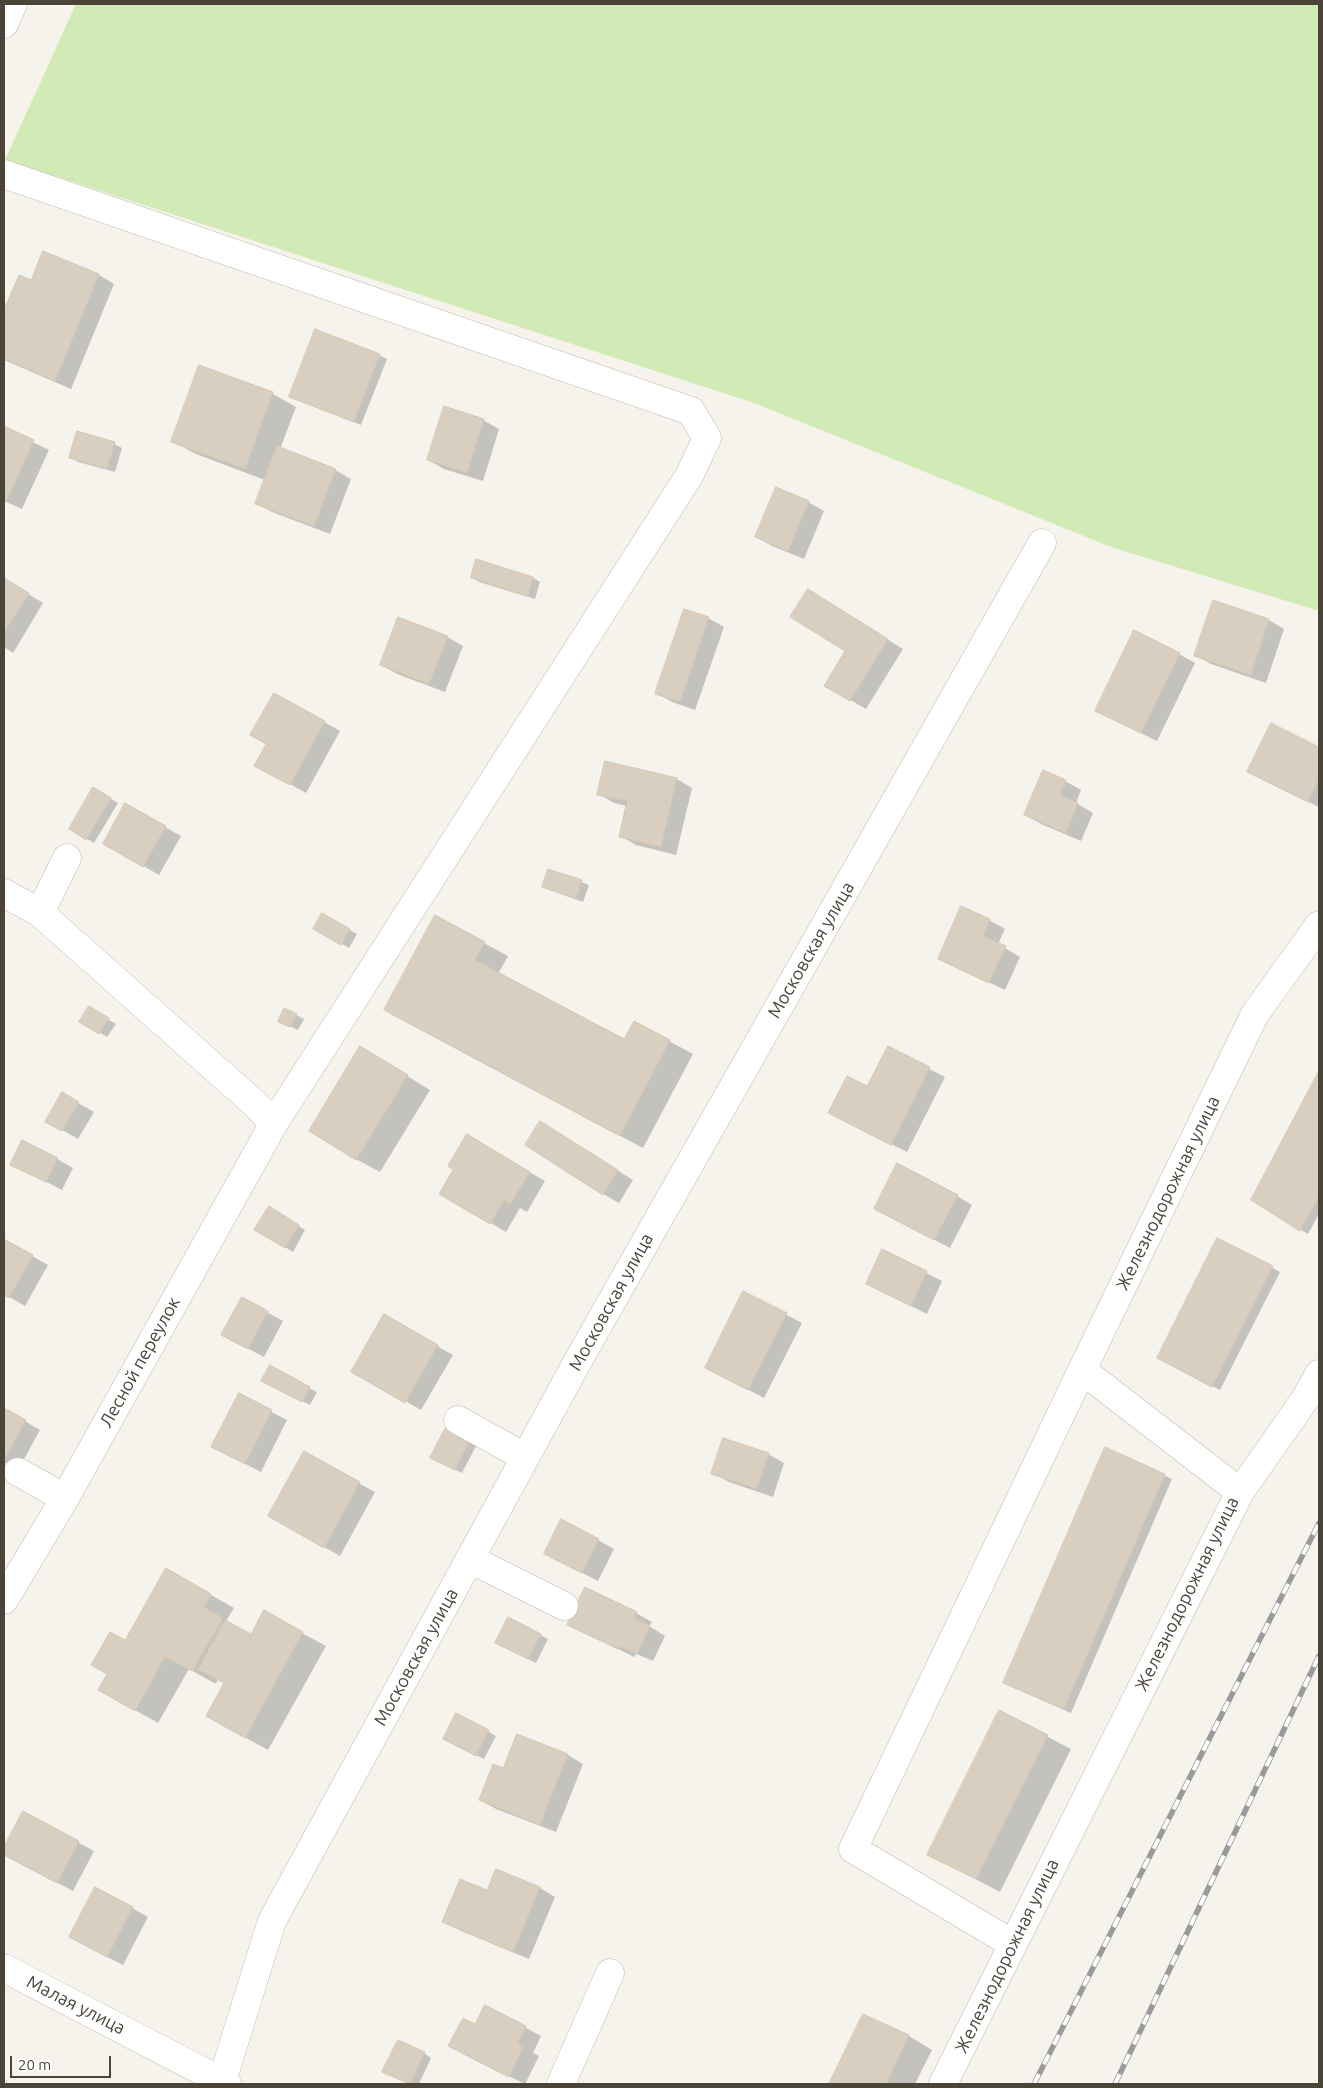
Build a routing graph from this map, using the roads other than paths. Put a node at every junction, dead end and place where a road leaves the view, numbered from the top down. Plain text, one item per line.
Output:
1 (13, 4) edge
2 (4, 24) edge
3 (4, 174) edge
4 (1042, 542) dead end
5 (67, 858) dead end
6 (4, 893) edge
7 (40, 913) junction
8 (1319, 925) edge
9 (274, 1123) junction
10 (1082, 1370) junction
11 (1319, 1374) edge
12 (458, 1420) dead end
13 (525, 1457) junction
14 (18, 1472) dead end
15 (1240, 1492) junction
16 (65, 1498) junction
17 (470, 1559) junction
18 (4, 1600) edge
19 (564, 1606) dead end
20 (1013, 1944) junction
21 (4, 1968) edge
22 (610, 1973) dead end
23 (225, 2083) edge
24 (561, 2084) edge
25 (943, 2084) edge

1 - 2 street
3 - 9 street, Лесной переулок
4 - 13 street, Московская улица
5 - 7 street
6 - 7 street
7 - 9 street
8 - 10 street, Железнодорожная улица
9 - 16 street, Лесной переулок
10 - 15 street, Железнодорожная улица
10 - 20 street
11 - 15 street
12 - 13 street
13 - 17 street, Московская улица
14 - 16 street
15 - 20 street, Железнодорожная улица
16 - 18 street, Лесной переулок
17 - 19 street
17 - 23 street, Московская улица
20 - 25 street, Железнодорожная улица
21 - 23 street, Малая улица
22 - 24 street

